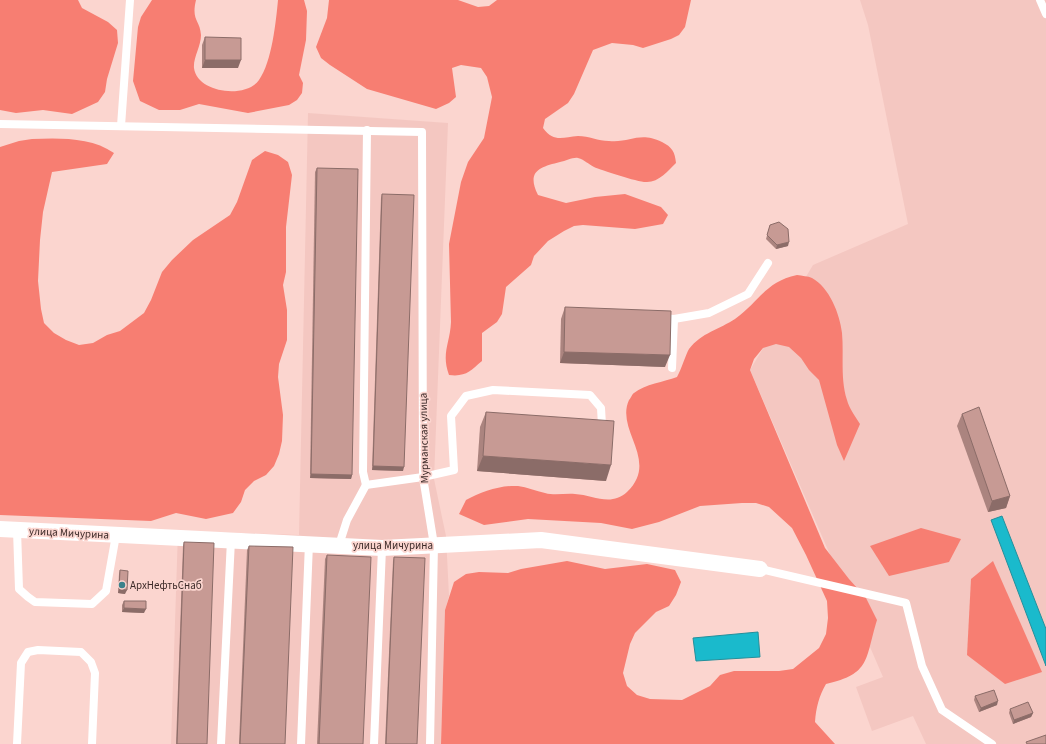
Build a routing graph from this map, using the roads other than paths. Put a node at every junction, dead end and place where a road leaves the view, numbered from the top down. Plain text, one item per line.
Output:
1 (130, 0) edge
2 (1040, 0) edge
3 (1046, 14) edge
4 (0, 124) edge
5 (121, 126) junction
6 (367, 130) junction
7 (768, 263) dead end
8 (652, 318) edge
9 (674, 319) junction
10 (672, 368) dead end
11 (602, 424) edge
12 (423, 477) junction
13 (366, 485) junction
14 (0, 529) edge
15 (17, 530) junction
16 (116, 535) junction
17 (231, 540) junction
18 (309, 543) junction
19 (339, 545) junction
20 (434, 545) junction
21 (382, 548) junction
22 (760, 569) joint
23 (17, 744) edge
24 (92, 744) edge
25 (222, 744) edge
26 (301, 744) edge
27 (374, 744) edge
28 (430, 744) edge
29 (992, 744) edge

1 - 5 lane
2 - 3 lane
4 - 5 lane
5 - 6 lane
6 - 12 lane, Мурманская улица
6 - 13 lane
7 - 9 lane
8 - 9 lane
9 - 10 lane
11 - 12 lane
12 - 13 lane
12 - 20 lane, Мурманская улица
13 - 19 lane
14 - 15 street, улица Мичурина
15 - 16 street, улица Мичурина
15 - 16 lane
16 - 17 street, улица Мичурина
17 - 18 street, улица Мичурина
17 - 25 lane
18 - 19 street, улица Мичурина
18 - 26 lane
19 - 21 street, улица Мичурина
20 - 21 street, улица Мичурина
20 - 22 street, улица Мичурина
20 - 28 lane, Мурманская улица
21 - 27 lane
22 - 29 lane
23 - 24 lane

